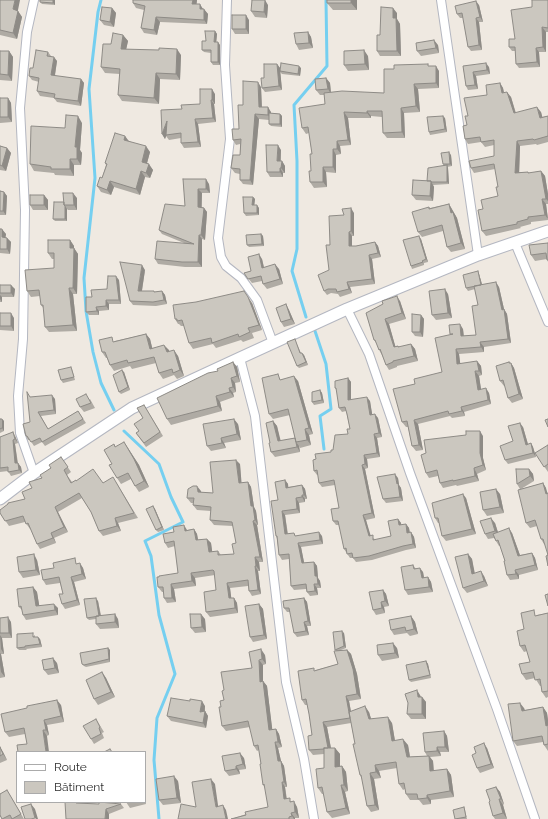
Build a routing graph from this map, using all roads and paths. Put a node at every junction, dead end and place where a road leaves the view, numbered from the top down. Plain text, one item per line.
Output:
1 (34, 0) edge
2 (227, 0) edge
3 (441, 0) edge
4 (548, 231) edge
5 (515, 243) junction
6 (478, 255) junction
7 (347, 309) junction
8 (548, 322) edge
9 (273, 342) junction
10 (240, 358) junction
11 (34, 473) junction
12 (0, 499) edge
13 (314, 819) edge
14 (535, 819) edge

1 - 11 street
2 - 9 street
3 - 6 street
4 - 5 street
5 - 6 street
5 - 8 street
6 - 7 street
7 - 9 street
7 - 14 street
9 - 10 street
10 - 11 street
10 - 13 street
11 - 12 street

